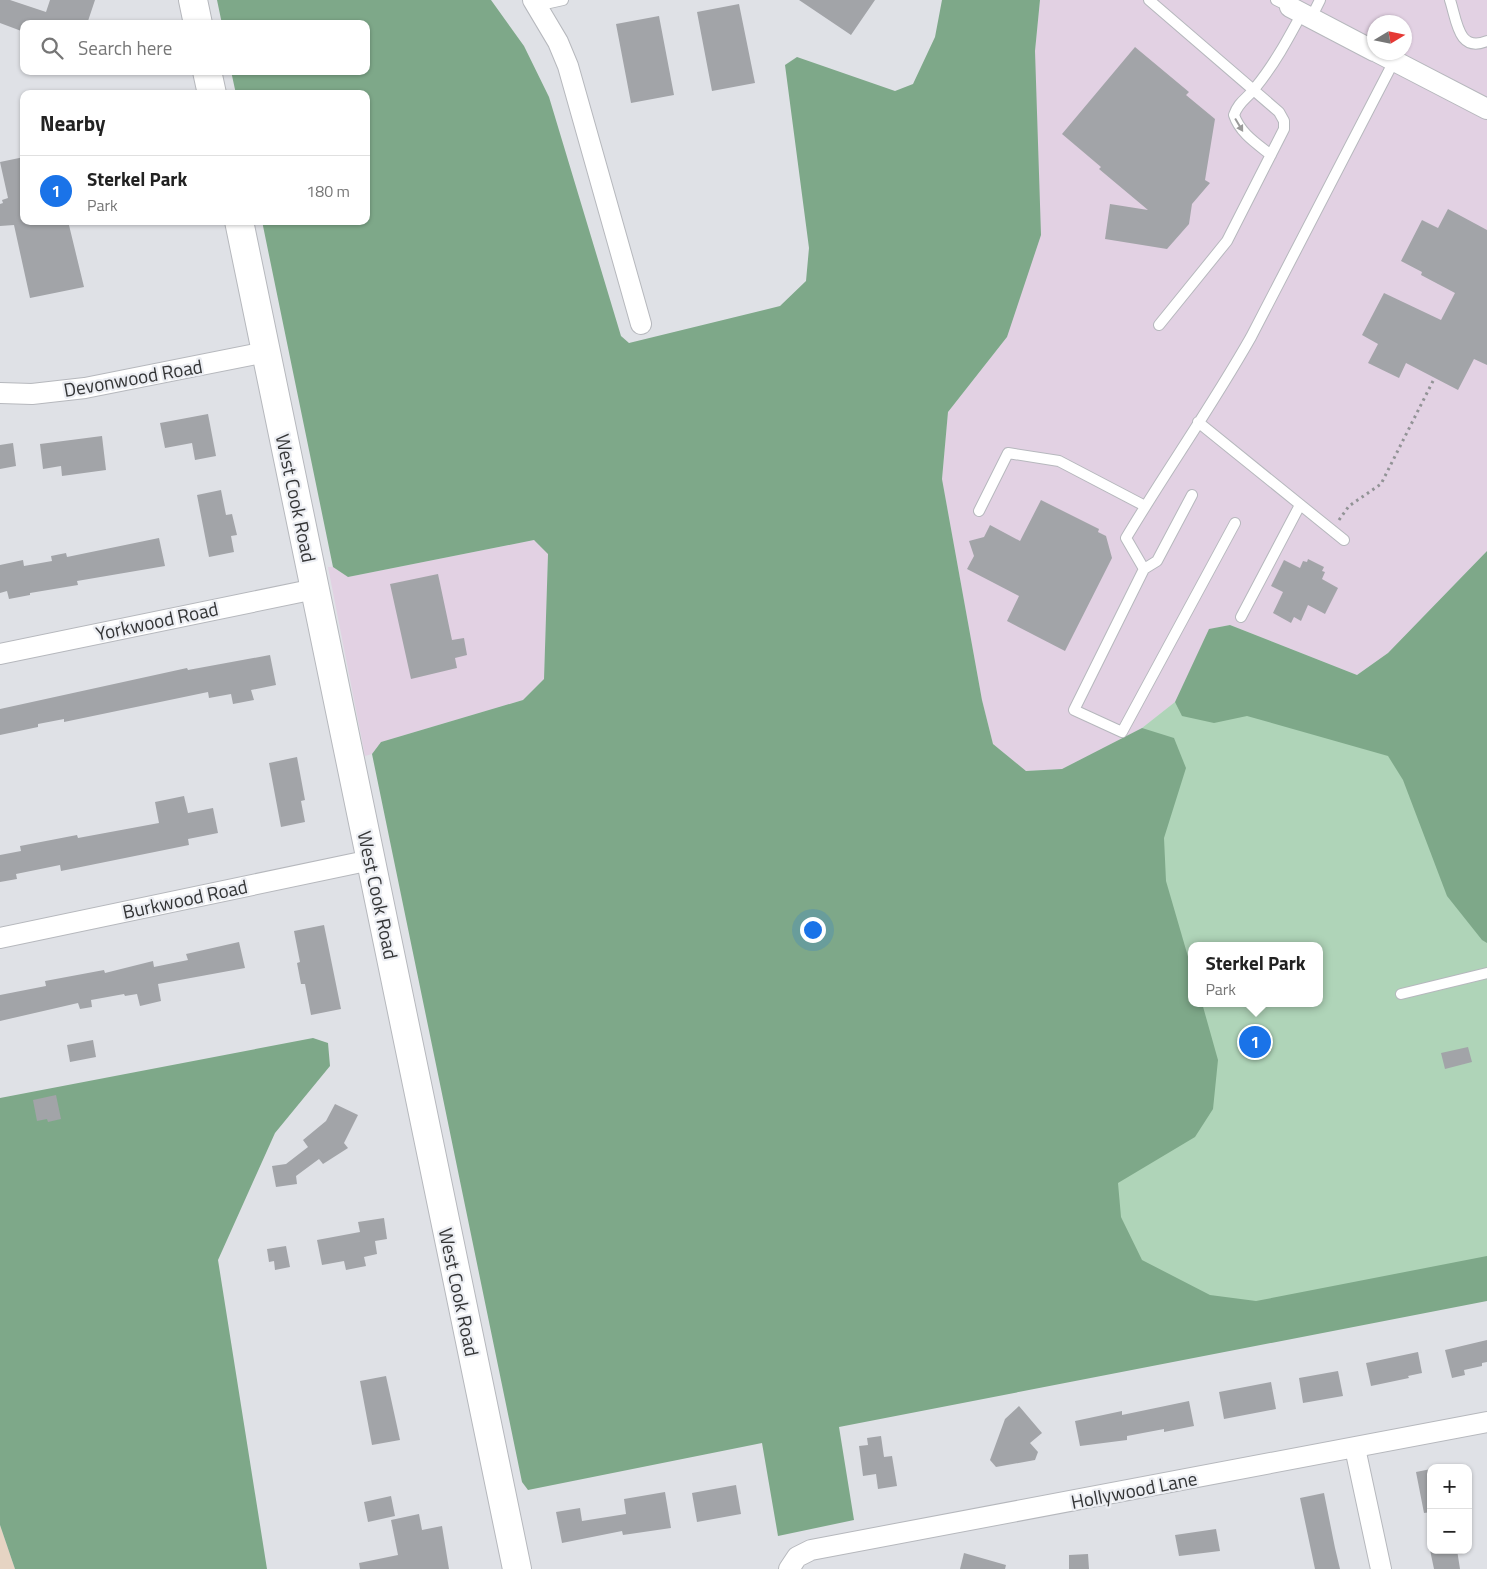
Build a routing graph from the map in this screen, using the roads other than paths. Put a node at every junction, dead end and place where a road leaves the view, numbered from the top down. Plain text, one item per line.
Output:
1 (193, 0) edge
2 (563, 0) edge
3 (1149, 0) edge
4 (1320, 0) edge
5 (1450, 0) edge
6 (534, 3) edge
7 (1294, 10) edge
8 (197, 20) edge
9 (1487, 42) edge
10 (1367, 47) edge
11 (1380, 60) edge
12 (1392, 60) edge
13 (208, 75) edge
14 (211, 90) edge
15 (1254, 90) junction
16 (1487, 109) edge
17 (1271, 154) junction
18 (239, 225) edge
19 (641, 324) dead end
20 (1159, 325) dead end
21 (266, 352) junction
22 (0, 393) edge
23 (1198, 422) junction
24 (1192, 495) dead end
25 (1145, 506) junction
26 (1300, 506) junction
27 (979, 511) dead end
28 (1235, 524) dead end
29 (1344, 540) dead end
30 (1144, 569) junction
31 (315, 589) junction
32 (1241, 617) dead end
33 (0, 654) edge
34 (371, 860) junction
35 (0, 938) edge
36 (1487, 973) edge
37 (1401, 994) dead end
38 (1487, 1422) edge
39 (1356, 1448) junction
40 (517, 1569) edge
41 (788, 1569) edge
42 (1381, 1569) edge

1 - 8 main road
2 - 6 lane
3 - 15 lane
4 - 7 lane
5 - 9 lane
6 - 19 street
7 - 10 street
7 - 15 lane
11 - 23 lane
12 - 16 street
13 - 14 main road
15 - 17 lane
15 -> 17 lane
17 - 20 lane
18 - 21 main road, West Cook Road
21 - 22 street, Devonwood Road
21 - 31 main road, West Cook Road
23 - 25 lane
23 - 26 lane
24 - 30 lane
25 - 27 lane
25 - 30 lane
26 - 29 lane
26 - 32 lane
28 - 30 lane
31 - 33 street, Yorkwood Road
31 - 34 main road, West Cook Road
34 - 35 street, Burkwood Road
34 - 40 main road, West Cook Road
36 - 37 lane
38 - 39 street, Hollywood Lane
39 - 41 street, Hollywood Lane
39 - 42 street

